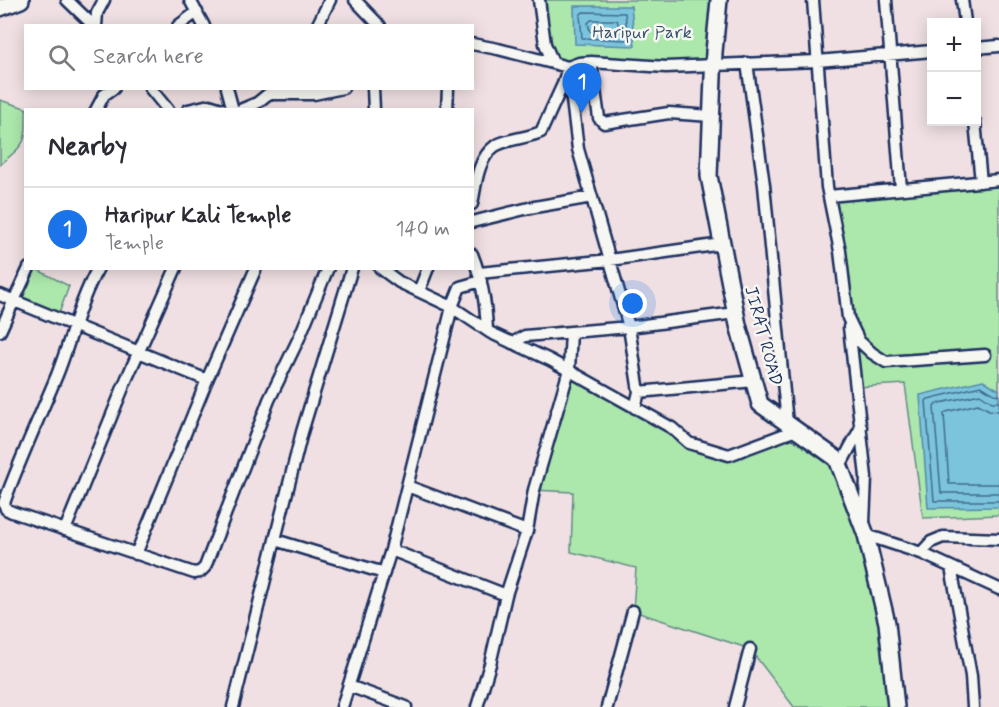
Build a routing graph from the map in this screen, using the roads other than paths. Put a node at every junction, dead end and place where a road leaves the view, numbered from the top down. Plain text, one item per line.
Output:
1 (67, 0) edge
2 (104, 0) edge
3 (190, 0) edge
4 (330, 0) edge
5 (355, 0) edge
6 (539, 0) edge
7 (718, 0) edge
8 (813, 0) edge
9 (886, 0) edge
10 (962, 0) edge
11 (197, 12) junction
12 (964, 18) edge
13 (93, 24) edge
14 (95, 24) edge
15 (181, 24) edge
16 (203, 24) edge
17 (318, 24) edge
18 (378, 24) edge
19 (474, 44) edge
20 (999, 46) edge
21 (981, 48) edge
22 (927, 51) edge
23 (890, 54) junction
24 (818, 61) junction
25 (591, 62) junction
26 (554, 63) junction
27 (747, 63) junction
28 (713, 64) junction
29 (568, 67) junction
30 (152, 90) edge
31 (228, 90) edge
32 (333, 90) edge
33 (373, 90) edge
34 (448, 90) edge
35 (166, 108) edge
36 (196, 108) edge
37 (218, 108) edge
38 (232, 108) edge
39 (245, 108) edge
40 (374, 108) edge
41 (447, 108) edge
42 (711, 116) junction
43 (975, 126) edge
44 (999, 180) edge
45 (981, 182) junction
46 (901, 189) junction
47 (474, 195) edge
48 (829, 196) junction
49 (592, 197) junction
50 (474, 222) edge
51 (722, 244) junction
52 (474, 260) edge
53 (610, 260) junction
54 (28, 270) edge
55 (97, 270) edge
56 (175, 270) edge
57 (255, 270) edge
58 (327, 270) edge
59 (351, 270) edge
60 (384, 270) edge
61 (427, 270) edge
62 (480, 277) junction
63 (419, 291) junction
64 (0, 295) edge
65 (13, 301) junction
66 (452, 307) junction
67 (735, 313) junction
68 (848, 318) junction
69 (75, 326) junction
70 (629, 327) junction
71 (487, 330) junction
72 (0, 331) edge
73 (571, 332) junction
74 (512, 343) junction
75 (138, 353) junction
76 (985, 354) dead end
77 (569, 370) junction
78 (207, 380) junction
79 (754, 381) junction
80 (639, 392) junction
81 (635, 408) junction
82 (861, 425) junction
83 (792, 427) junction
84 (840, 466) junction
85 (407, 486) junction
86 (65, 530) junction
87 (527, 531) junction
88 (865, 531) junction
89 (999, 538) edge
90 (275, 540) junction
91 (391, 550) junction
92 (921, 553) junction
93 (136, 554) junction
94 (951, 567) junction
95 (384, 573) junction
96 (999, 589) edge
97 (506, 595) junction
98 (633, 611) dead end
99 (750, 649) dead end
100 (349, 686) junction
101 (233, 707) edge
102 (342, 707) edge
103 (406, 707) edge
104 (477, 707) edge
105 (607, 707) edge
106 (735, 707) edge
107 (896, 707) edge
108 (973, 707) edge

1 - 13 street
2 - 14 street
3 - 11 street
4 - 17 street
5 - 18 street
6 - 26 street
7 - 28 main road, JIRAT ROAD
8 - 24 street
9 - 23 street
10 - 12 street
11 - 15 street
11 - 16 street
19 - 26 street
20 - 21 street
22 - 23 street
23 - 24 street
23 - 46 street
24 - 27 street
24 - 48 street
25 - 28 street
25 - 29 street
25 - 42 street
26 - 29 street
27 - 28 street
27 - 83 street
28 - 42 main road, JIRAT ROAD
29 - 47 street
29 - 49 street
30 - 35 street
31 - 38 street
32 - 39 street
33 - 40 street
34 - 41 street
36 - 37 street
42 - 51 main road, JIRAT ROAD
43 - 45 street
44 - 45 street
45 - 46 street
46 - 48 street
48 - 68 street
49 - 50 street
49 - 53 street
51 - 53 street
51 - 67 main road, JIRAT ROAD
52 - 62 street
53 - 62 street
53 - 70 street
54 - 65 street
55 - 69 street
56 - 75 street
57 - 78 street
58 - 93 street
59 - 90 street
60 - 63 street
61 - 63 street
62 - 66 street
62 - 71 street
63 - 66 street
64 - 65 street
65 - 69 street
65 - 72 street
66 - 71 street
66 - 85 street
67 - 70 street
67 - 79 main road, JIRAT ROAD
68 - 76 street
68 - 82 street
69 - 75 street
69 - 86 street
70 - 73 street
70 - 80 street
71 - 74 street
73 - 74 street
73 - 77 street
74 - 77 street
75 - 78 street
75 - 86 street
77 - 81 street
77 - 87 street
78 - 93 street
79 - 80 street
79 - 83 main road, JIRAT ROAD
80 - 81 street
81 - 83 street
82 - 84 street
82 - 88 street
83 - 84 main road, JIRAT ROAD
84 - 88 main road, JIRAT ROAD
85 - 87 street
85 - 91 street
86 - 93 street
87 - 97 street
88 - 92 street
88 - 107 main road, JIRAT ROAD
89 - 92 street
90 - 95 street
90 - 101 street
91 - 95 street
91 - 97 street
92 - 94 street
94 - 96 street
94 - 108 street
95 - 100 street
97 - 104 street
98 - 105 street
99 - 106 street
100 - 102 street
100 - 103 street

